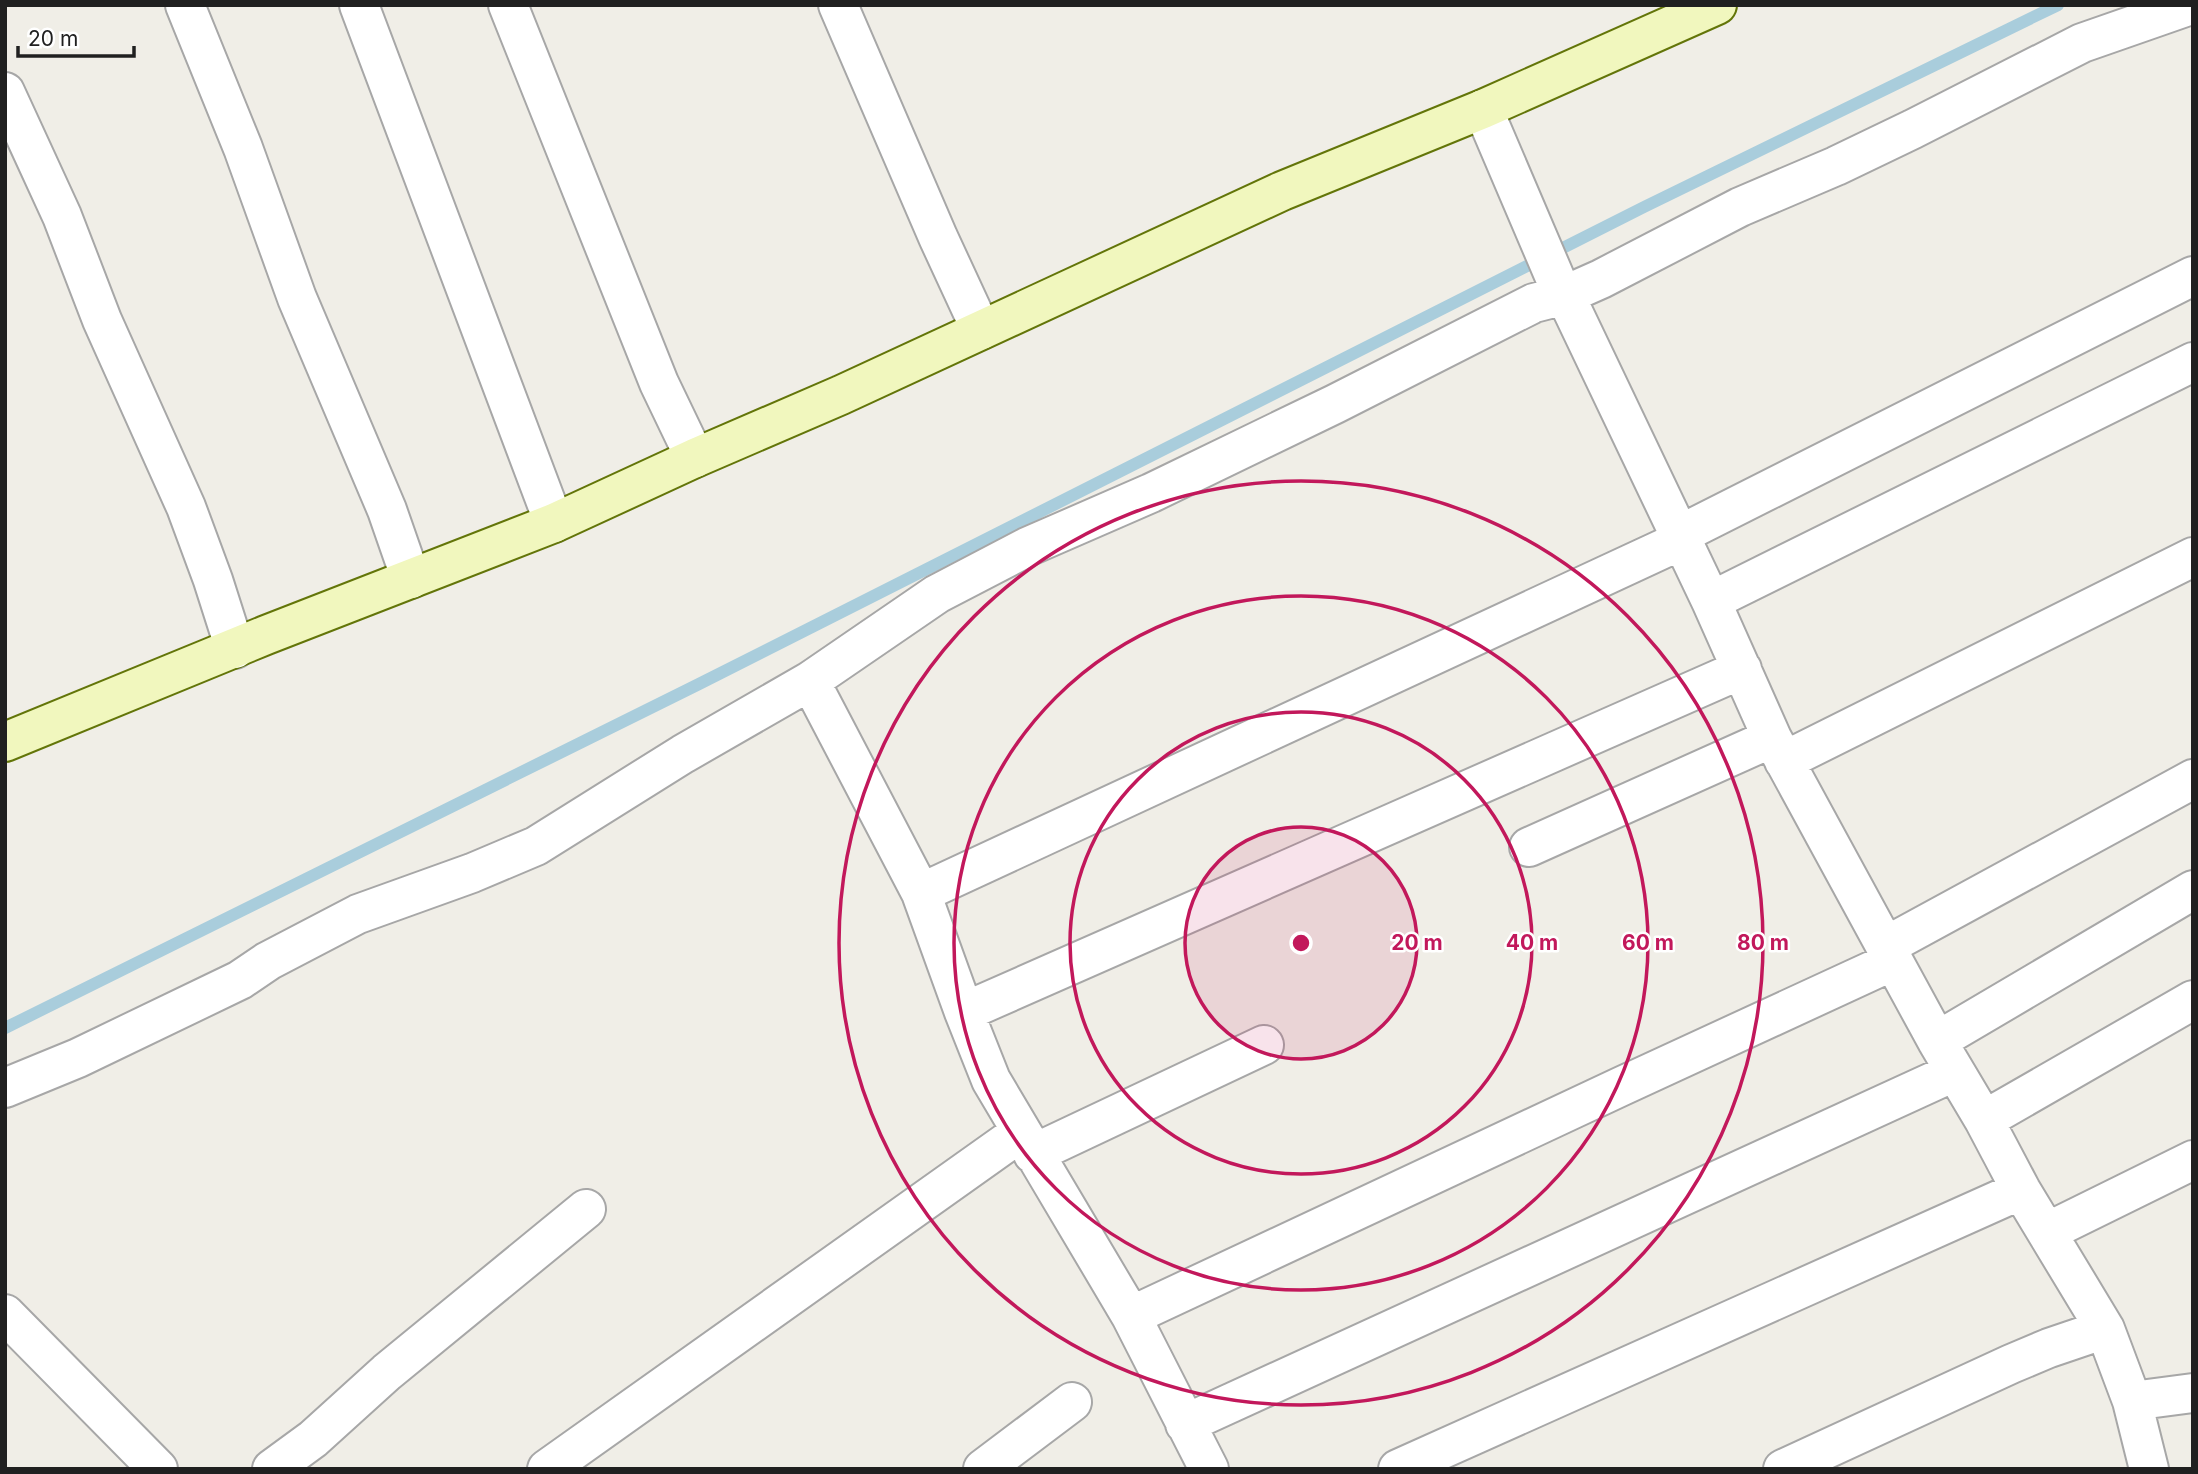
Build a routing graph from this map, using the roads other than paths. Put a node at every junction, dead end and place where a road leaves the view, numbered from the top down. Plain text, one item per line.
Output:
1 (185, 5) edge
2 (359, 5) edge
3 (509, 5) edge
4 (838, 5) edge
5 (1717, 5) edge
6 (2191, 5) edge
7 (5, 92) edge
8 (1483, 108) junction
9 (2193, 276) edge
10 (1560, 287) junction
11 (981, 330) junction
12 (2193, 362) edge
13 (695, 458) junction
14 (554, 523) junction
15 (1681, 538) junction
16 (2193, 557) edge
17 (411, 579) junction
18 (1711, 601) junction
19 (235, 649) junction
20 (1742, 669) junction
21 (810, 681) junction
22 (5, 741) edge
23 (1778, 750) junction
24 (2193, 779) edge
25 (1529, 847) dead end
26 (2193, 890) edge
27 (921, 893) junction
28 (1889, 954) junction
29 (2193, 1000) edge
30 (964, 1013) junction
31 (1264, 1045) dead end
32 (1946, 1056) junction
33 (5, 1088) edge
34 (1984, 1120) junction
35 (1027, 1143) junction
36 (2193, 1160) edge
37 (2021, 1190) junction
38 (586, 1209) dead end
39 (2047, 1232) junction
40 (5, 1314) edge
41 (1130, 1316) junction
42 (2105, 1329) junction
43 (2193, 1393) edge
44 (2132, 1401) junction
45 (1072, 1402) dead end
46 (1185, 1424) junction
47 (158, 1469) edge
48 (272, 1469) edge
49 (548, 1469) edge
50 (983, 1469) edge
51 (1209, 1469) edge
52 (1398, 1469) edge
53 (1783, 1469) edge
54 (2149, 1469) edge

1 - 17 street
2 - 14 street
3 - 13 street
4 - 11 street
5 - 8 main road
6 - 10 street
7 - 19 street
8 - 10 street
8 - 11 main road
9 - 15 street
10 - 15 street
10 - 21 street
11 - 13 main road
12 - 18 street
13 - 14 main road
14 - 17 main road
15 - 18 street
15 - 27 street
16 - 23 street
17 - 19 main road
18 - 20 street
19 - 22 main road
20 - 23 street
20 - 30 street
21 - 27 street
21 - 33 street
23 - 25 street
23 - 28 street
24 - 28 street
26 - 32 street
27 - 30 street
28 - 32 street
28 - 41 street
29 - 34 street
30 - 35 street
31 - 35 street
32 - 34 street
32 - 46 street
34 - 37 street
35 - 41 street
35 - 49 street
36 - 39 street
37 - 39 street
37 - 52 street
38 - 48 street
39 - 42 street
40 - 47 street
41 - 46 street
42 - 44 street
42 - 53 street
43 - 44 street
44 - 54 street
45 - 50 street
46 - 51 street

